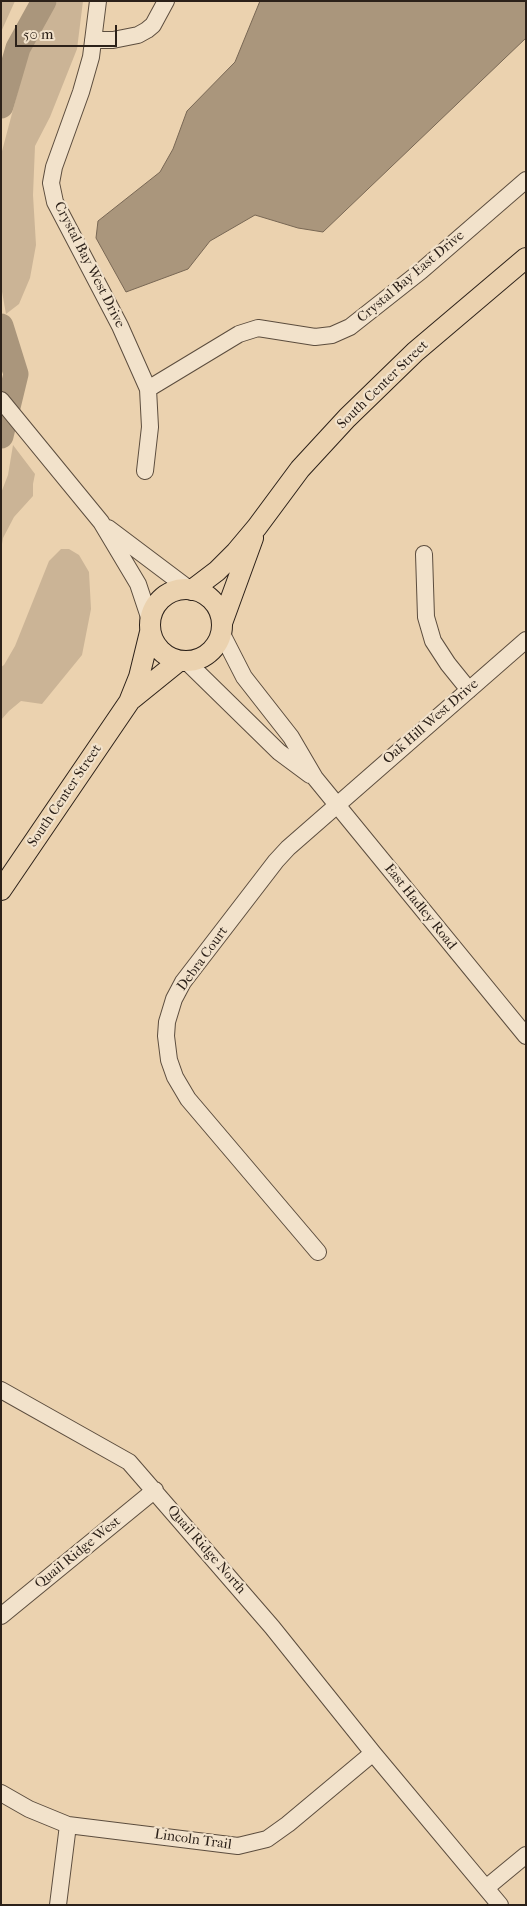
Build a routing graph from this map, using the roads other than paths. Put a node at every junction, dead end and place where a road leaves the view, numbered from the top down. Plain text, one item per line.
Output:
1 (98, 1) edge
2 (166, 1) edge
3 (93, 40) junction
4 (526, 180) edge
5 (526, 258) edge
6 (148, 390) junction
7 (1, 400) edge
8 (145, 471) dead end
9 (101, 522) junction
10 (257, 527) junction
11 (424, 554) dead end
12 (190, 589) junction
13 (150, 626) junction
14 (222, 628) junction
15 (526, 640) edge
16 (183, 661) junction
17 (469, 690) junction
18 (129, 702) junction
19 (315, 778) junction
20 (337, 804) junction
21 (1, 890) edge
22 (526, 1036) edge
23 (318, 1252) dead end
24 (1, 1390) edge
25 (155, 1490) junction
26 (1, 1616) edge
27 (373, 1753) junction
28 (1, 1793) edge
29 (68, 1825) junction
30 (526, 1855) edge
31 (486, 1888) junction
32 (58, 1905) edge
33 (500, 1905) edge

1 - 3 street, Crystal Bay West Drive
2 - 3 street
3 - 6 street, Crystal Bay West Drive
4 - 6 street, Crystal Bay East Drive
5 - 10 main road, South Center Street
6 - 8 street, Crystal Bay West Drive
7 - 9 street
9 - 12 street
9 - 13 street
10 - 12 main road, South Center Street
10 - 14 main road, South Center Street
11 - 17 street
12 - 13 main road
12 - 14 main road
13 - 16 main road
13 - 18 main road, South Center Street
14 - 16 main road
14 - 19 street, East Hadley Road
15 - 17 street, Oak Hill West Drive
16 - 18 main road, South Center Street
16 - 19 street, East Hadley Road
17 - 20 street, Oak Hill West Drive
18 - 21 main road, South Center Street
19 - 20 street, East Hadley Road
20 - 22 street, East Hadley Road
20 - 23 street, Debra Court
24 - 25 street, Quail Ridge North
25 - 26 street, Quail Ridge West
25 - 27 street, Quail Ridge North
27 - 29 street, Lincoln Trail
27 - 31 street
28 - 29 street, Lincoln Trail
29 - 32 street
30 - 31 street
31 - 33 street

